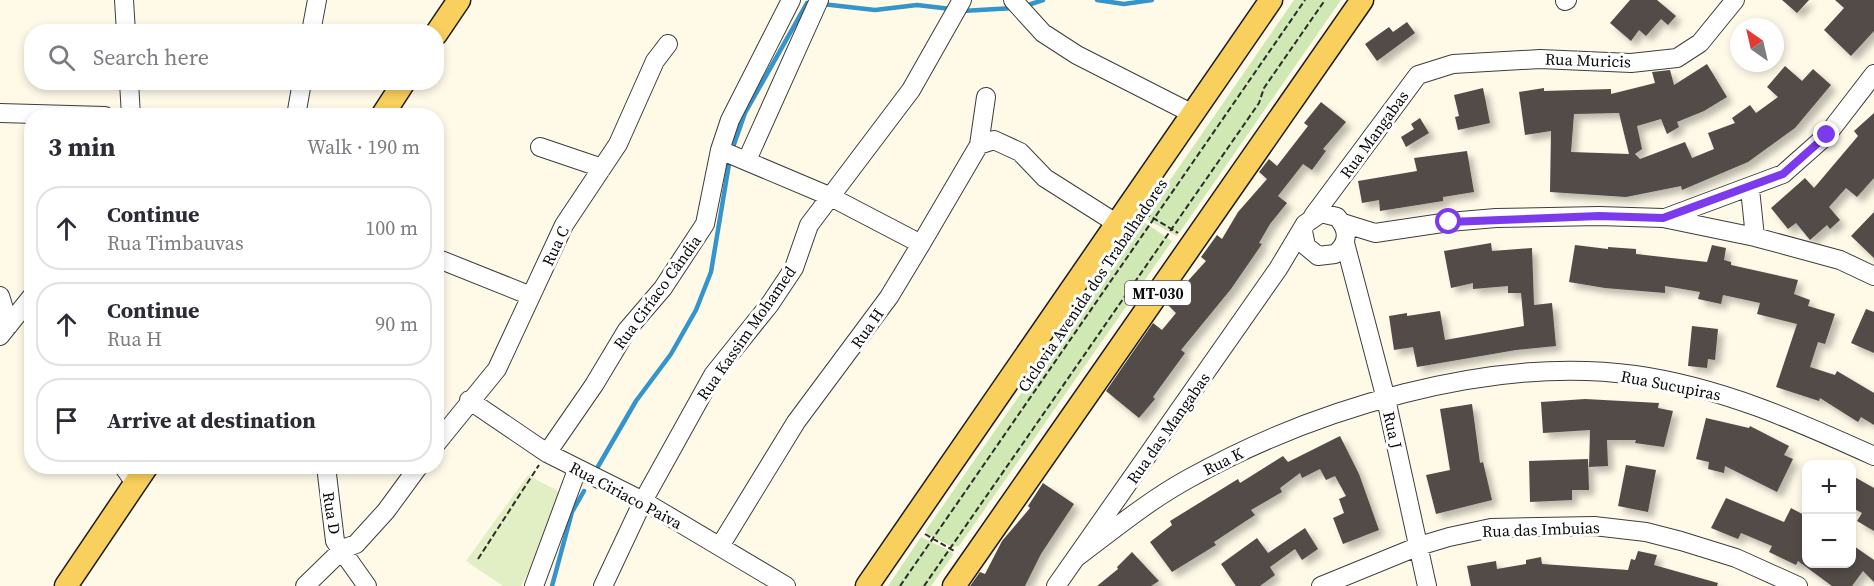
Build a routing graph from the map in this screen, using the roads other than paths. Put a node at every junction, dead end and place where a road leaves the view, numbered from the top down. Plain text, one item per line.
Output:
1 (124, 0) edge
2 (317, 0) edge
3 (459, 0) edge
4 (791, 0) edge
5 (1271, 0) edge
6 (1362, 0) edge
7 (1735, 0) edge
8 (962, 1) edge
9 (1018, 5) edge
10 (816, 7) edge
11 (126, 24) edge
12 (312, 24) edge
13 (443, 24) edge
14 (668, 44) dead end
15 (1874, 74) edge
16 (1418, 75) joint
17 (129, 90) edge
18 (301, 90) edge
19 (399, 90) edge
20 (986, 97) dead end
21 (131, 108) edge
22 (297, 108) edge
23 (387, 108) edge
24 (0, 113) edge
25 (1191, 113) junction
26 (24, 114) edge
27 (979, 145) junction
28 (540, 147) dead end
29 (731, 155) junction
30 (602, 168) junction
31 (1749, 189) junction
32 (1332, 194) junction
33 (829, 196) junction
34 (1663, 218) junction
35 (1309, 220) junction
36 (1116, 223) junction
37 (1343, 231) junction
38 (1755, 237) junction
39 (921, 244) junction
40 (1323, 256) junction
41 (444, 261) edge
42 (1278, 269) junction
43 (1355, 275) junction
44 (1874, 276) edge
45 (0, 296) edge
46 (531, 296) junction
47 (24, 306) edge
48 (4, 330) edge
49 (1386, 399) junction
50 (469, 400) junction
51 (444, 433) edge
52 (547, 453) junction
53 (1874, 456) edge
54 (577, 470) junction
55 (134, 474) edge
56 (327, 474) edge
57 (413, 474) edge
58 (643, 501) junction
59 (720, 546) junction
60 (1419, 546) junction
61 (343, 549) junction
62 (1077, 557) junction
63 (66, 586) edge
64 (305, 586) edge
65 (367, 586) edge
66 (534, 586) edge
67 (603, 586) edge
68 (786, 586) edge
69 (867, 586) edge
70 (954, 586) edge
71 (1056, 586) edge
72 (1321, 586) edge
73 (1427, 586) edge
74 (1798, 586) edge

1 - 11 street
2 - 12 street
3 - 13 main road
4 - 29 street, Rua Ciríaco Cândia
5 - 25 main road
6 - 70 main road, MT-030
7 - 16 street, Rua Muricis
8 - 33 street, Rua Kassim Mohamed
9 - 25 street
10 - 29 street
14 - 30 street, Rua C
15 - 31 street
16 - 32 street, Rua Mangabas
17 - 21 street
18 - 22 street
19 - 23 main road
20 - 27 street, Rua H
24 - 26 street
25 - 36 main road
27 - 36 street
27 - 39 street, Rua H
28 - 30 street
29 - 33 street
29 - 52 street, Rua Ciríaco Cândia
30 - 46 street, Rua C
31 - 34 street
31 - 38 street
32 - 35 street, Rua Mangabas
32 - 37 street, Rua J
33 - 39 street
33 - 58 street, Rua Kassim Mohamed
34 - 37 street
34 - 38 street
35 - 37 street
35 - 40 street
35 - 42 street, Rua das Mangabas
36 - 69 main road
37 - 40 street
37 - 43 street, Rua J
38 - 44 street
39 - 59 street, Rua H
40 - 42 street
40 - 43 street
41 - 46 street
42 - 62 street, Rua das Mangabas
43 - 49 street, Rua J
45 - 48 street
46 - 50 street, Rua C
47 - 48 street
49 - 53 street, Rua Sucupiras
49 - 60 street, Rua J
49 - 62 street, Rua K
50 - 51 street, Rua C
50 - 52 street, Rua Ciriaco Paiva
52 - 54 street, Rua Ciriaco Paiva
54 - 58 street, Rua Ciriaco Paiva
54 - 66 street
55 - 63 main road
56 - 61 street, Rua D
57 - 61 street
58 - 59 street, Rua Ciriaco Paiva
58 - 67 street, Rua Kassim Mohamed
59 - 68 street, Rua Ciriaco Paiva
60 - 72 street, Rua das Imbuias
60 - 73 street, Rua J
60 - 74 street, Rua das Imbuias
61 - 64 street
61 - 65 street, Rua D
62 - 71 street, Rua das Mangabas

